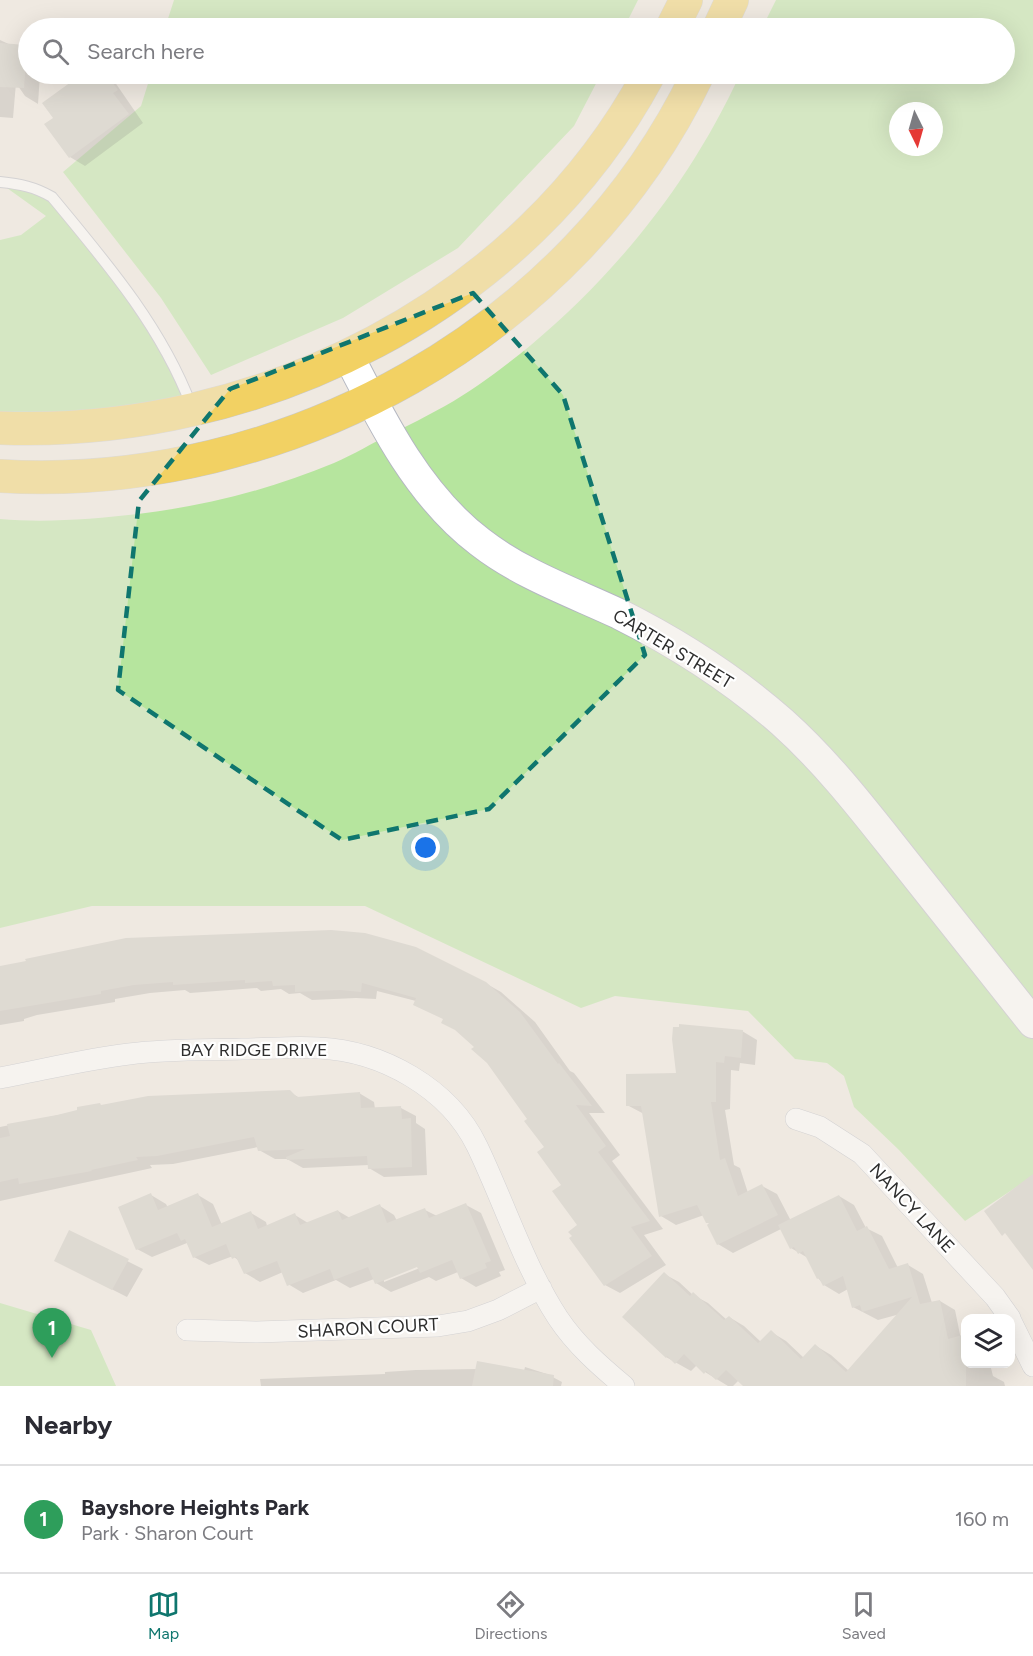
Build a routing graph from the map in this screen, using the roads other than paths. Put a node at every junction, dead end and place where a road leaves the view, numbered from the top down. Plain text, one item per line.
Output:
1 (686, 0) edge
2 (732, 0) edge
3 (677, 18) edge
4 (724, 18) edge
5 (643, 84) edge
6 (693, 84) edge
7 (0, 182) edge
8 (348, 355) junction
9 (371, 400) junction
10 (193, 411) junction
11 (0, 428) edge
12 (0, 476) edge
13 (1033, 1023) edge
14 (0, 1078) edge
15 (796, 1119) dead end
16 (541, 1288) junction
17 (1007, 1314) edge
18 (1015, 1329) edge
19 (188, 1330) dead end
20 (1033, 1366) edge
21 (624, 1386) edge

1 - 3 main road
2 - 4 main road
5 - 8 main road
6 - 9 main road
7 - 10 lane
8 - 9 street, CARTER STREET
8 - 10 main road
9 - 12 main road
9 - 13 street, CARTER STREET
10 - 11 main road
14 - 16 street, BAY RIDGE DRIVE
15 - 17 street, NANCY LANE
16 - 19 street, SHARON COURT
16 - 21 street, BAY RIDGE DRIVE
18 - 20 street, NANCY LANE

